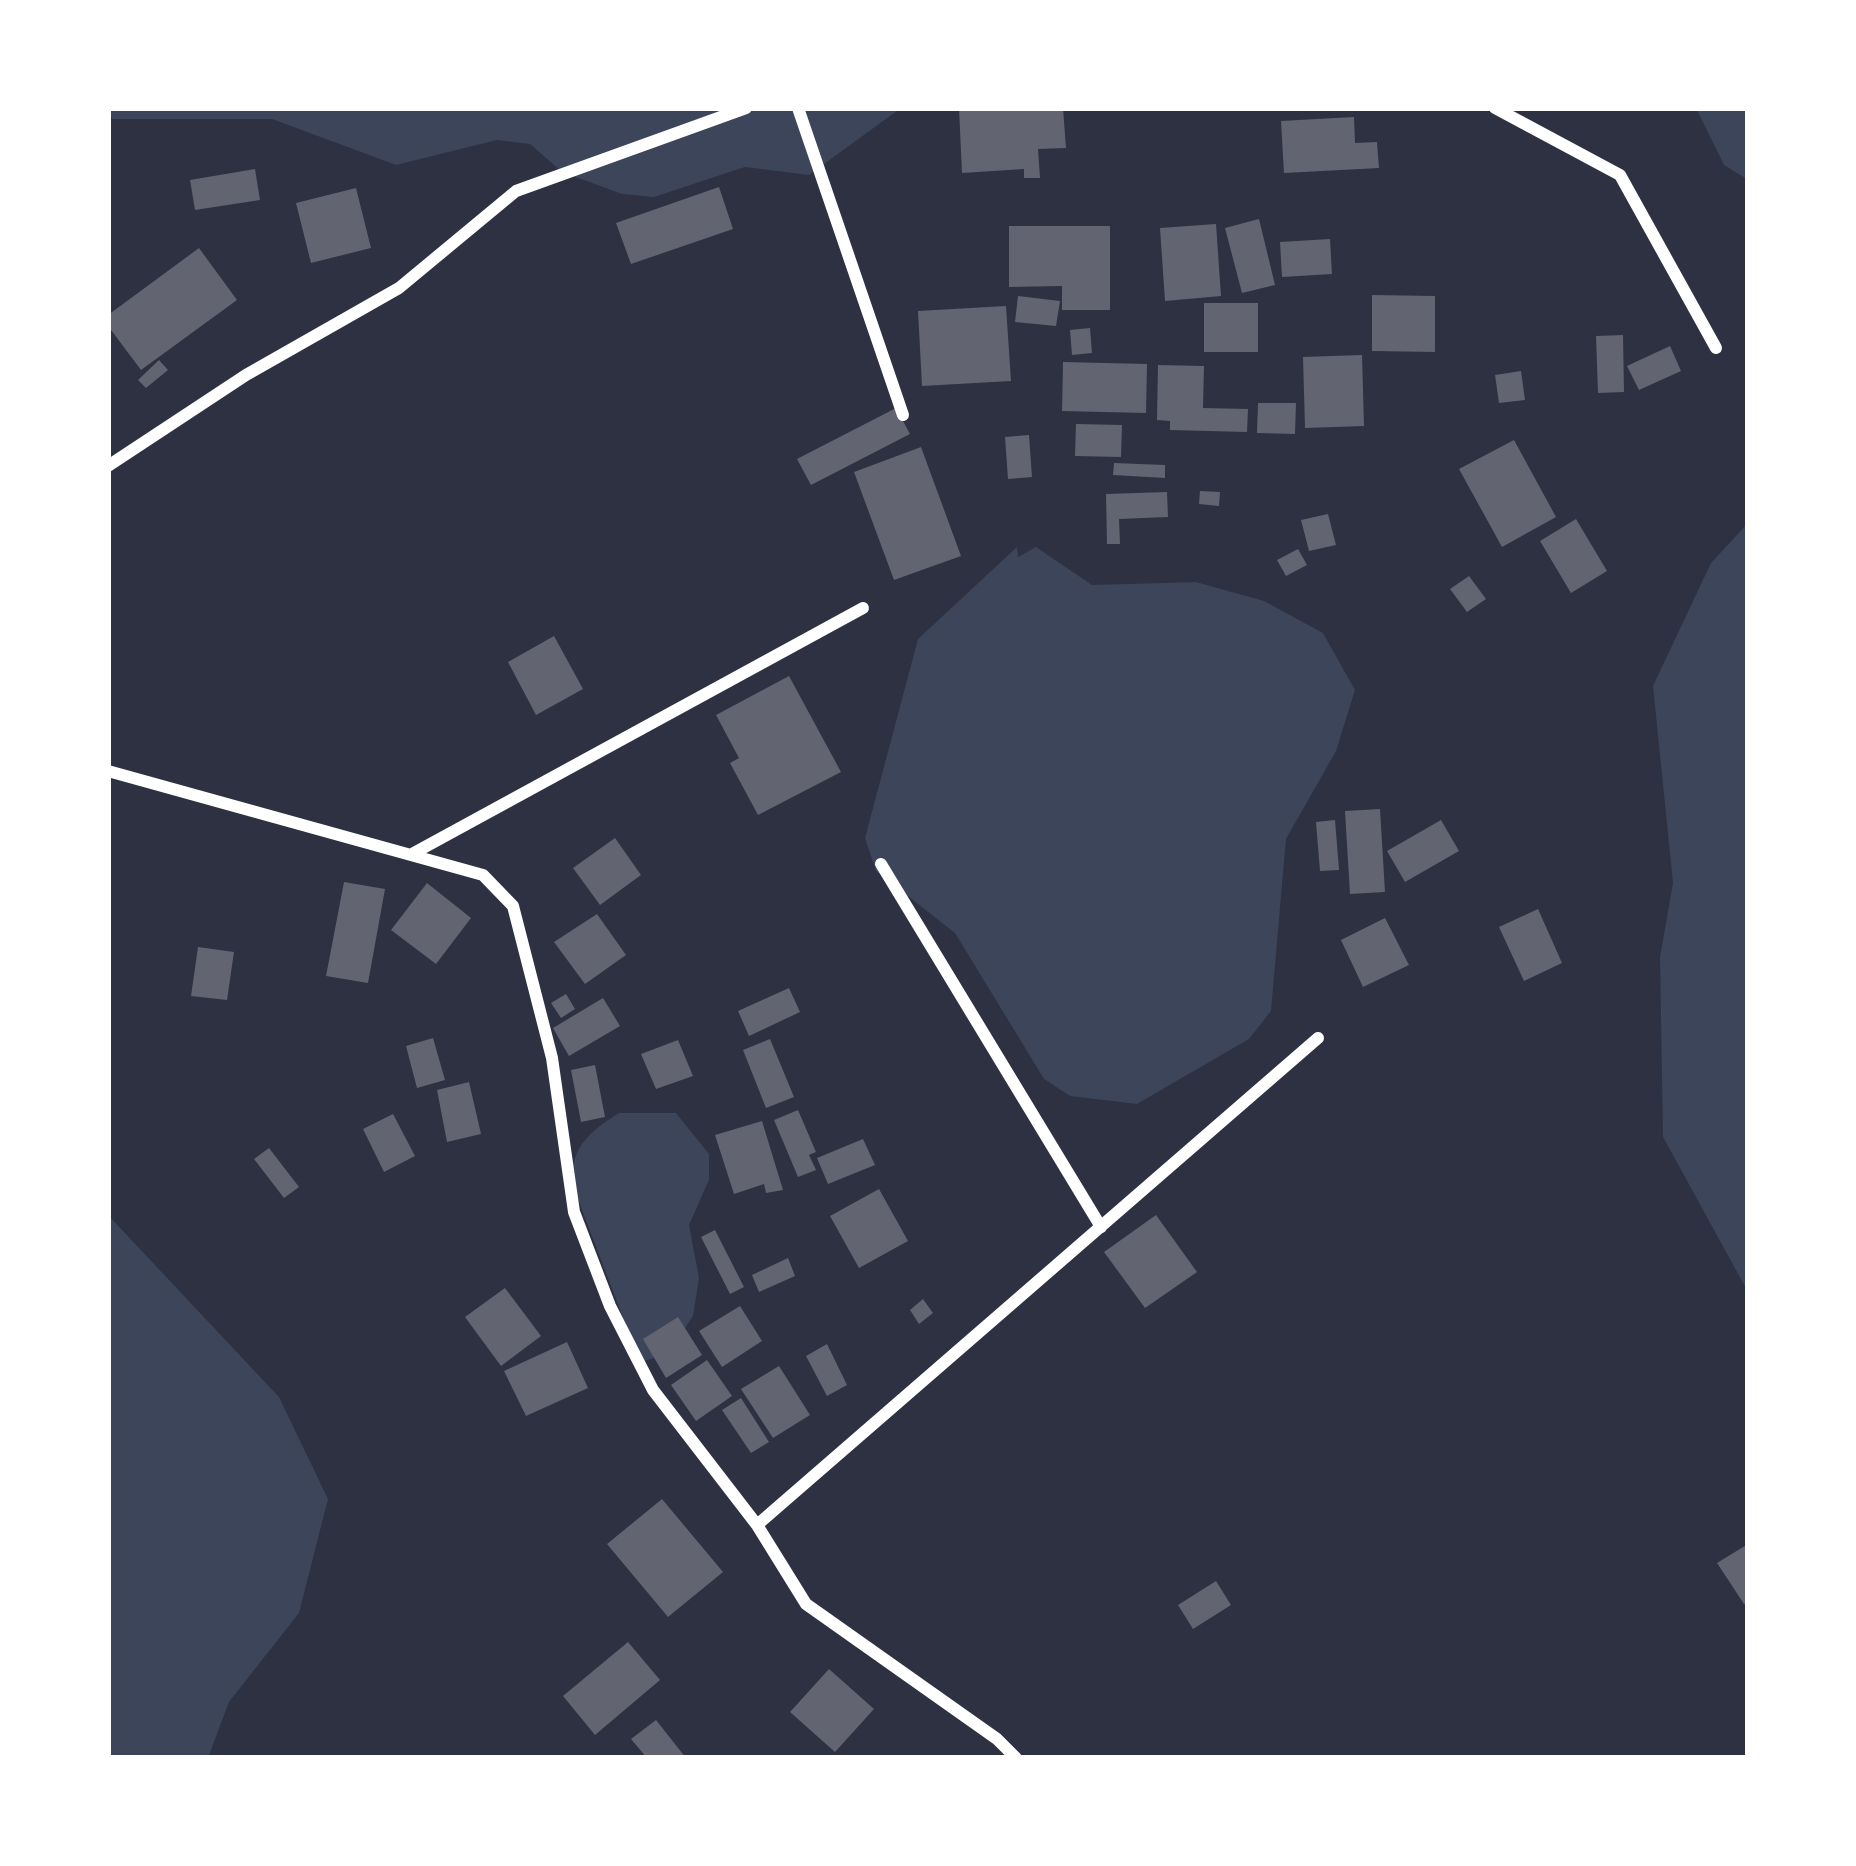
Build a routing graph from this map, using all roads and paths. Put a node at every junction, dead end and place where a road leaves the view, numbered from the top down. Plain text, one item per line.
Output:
1 (746, 108) edge
2 (798, 108) edge
3 (1495, 108) edge
4 (1716, 348) dead end
5 (903, 415) dead end
6 (108, 466) edge
7 (863, 608) dead end
8 (108, 771) edge
9 (412, 854) junction
10 (881, 864) dead end
11 (1318, 1038) dead end
12 (1101, 1227) junction
13 (757, 1525) junction
14 (1016, 1758) edge

1 - 6 street
2 - 5 street
3 - 4 street
7 - 9 street
8 - 9 street
9 - 13 street
10 - 12 street
11 - 12 street
12 - 13 street
13 - 14 street

